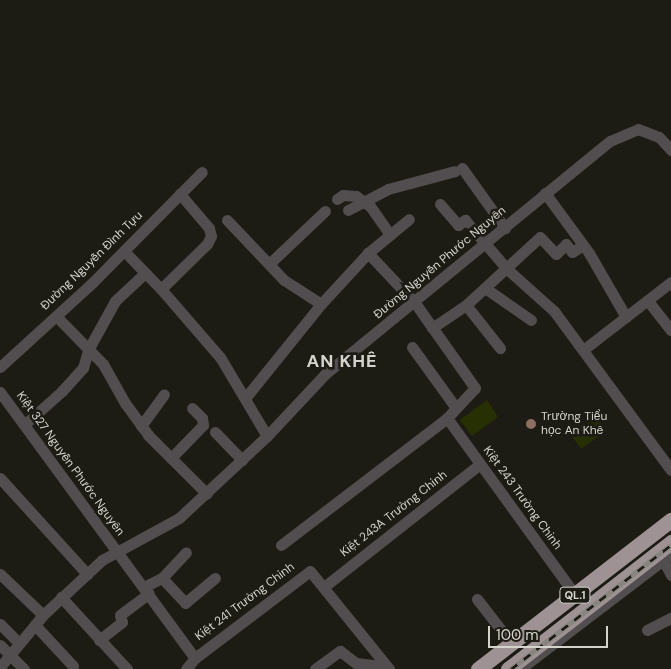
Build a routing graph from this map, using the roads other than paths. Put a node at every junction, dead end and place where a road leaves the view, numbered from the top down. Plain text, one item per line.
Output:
1 (671, 150) edge
2 (202, 172) dead end
3 (544, 193) junction
4 (180, 194) junction
5 (337, 199) dead end
6 (362, 202) junction
7 (440, 204) dead end
8 (348, 210) dead end
9 (326, 211) dead end
10 (409, 219) dead end
11 (227, 220) dead end
12 (505, 228) junction
13 (390, 235) junction
14 (486, 244) junction
15 (583, 245) junction
16 (124, 251) junction
17 (368, 253) junction
18 (269, 264) junction
19 (507, 270) junction
20 (145, 273) junction
21 (671, 282) edge
22 (485, 288) junction
23 (161, 289) junction
24 (648, 301) junction
25 (415, 303) junction
26 (321, 304) junction
27 (466, 305) junction
28 (56, 316) junction
29 (626, 317) junction
30 (531, 320) dead end
31 (432, 328) junction
32 (671, 330) edge
33 (412, 347) dead end
34 (500, 348) dead end
35 (88, 350) junction
36 (583, 350) junction
37 (0, 367) edge
38 (0, 392) edge
39 (164, 394) dead end
40 (246, 397) junction
41 (192, 408) dead end
42 (456, 408) junction
43 (447, 418) junction
44 (25, 424) junction
45 (141, 426) junction
46 (215, 432) dead end
47 (267, 436) junction
48 (171, 458) junction
49 (242, 460) junction
50 (480, 464) junction
51 (671, 470) edge
52 (0, 479) edge
53 (207, 494) junction
54 (671, 520) edge
55 (671, 542) edge
56 (281, 545) dead end
57 (118, 552) junction
58 (186, 552) dead end
59 (667, 557) edge
60 (0, 574) edge
61 (87, 574) junction
62 (671, 575) edge
63 (162, 578) junction
64 (214, 578) dead end
65 (325, 586) junction
66 (146, 590) junction
67 (575, 595) junction
68 (61, 597) junction
69 (477, 599) dead end
70 (43, 615) junction
71 (671, 618) edge
72 (0, 624) edge
73 (35, 625) junction
74 (647, 630) dead end
75 (100, 640) junction
76 (19, 644) junction
77 (512, 644) junction
78 (0, 645) edge
79 (10, 655) junction
80 (195, 658) junction
81 (497, 663) edge
82 (73, 666) dead end
83 (0, 667) edge
84 (388, 668) edge
85 (24, 669) edge
86 (127, 669) edge
87 (186, 669) edge
88 (315, 669) edge
89 (478, 669) edge
90 (508, 669) edge
91 (520, 669) edge

1 - 3 street, Đường Nguyễn Phước Nguyên
2 - 4 street, Đường Nguyễn Đình Tựu
3 - 12 street, Đường Nguyễn Phước Nguyên
3 - 15 street
4 - 16 street, Đường Nguyễn Đình Tựu
4 - 23 street
5 - 6 street
6 - 8 street
6 - 12 street
6 - 13 street
7 - 14 street
9 - 18 street
10 - 13 street
11 - 18 street
12 - 14 street, Đường Nguyễn Phước Nguyên
13 - 17 street
14 - 19 street
14 - 25 street, Đường Nguyễn Phước Nguyên
15 - 19 street
15 - 29 street
16 - 20 street
16 - 28 street, Đường Nguyễn Đình Tựu
17 - 25 street
17 - 26 street
18 - 26 street
19 - 22 street
19 - 36 street
20 - 23 street
20 - 35 street
21 - 24 street
22 - 27 street
22 - 30 street
23 - 40 street
24 - 29 street
24 - 32 street
25 - 31 street
25 - 47 street, Đường Nguyễn Phước Nguyên
26 - 40 street
27 - 31 street
27 - 34 street
28 - 35 street
28 - 37 street, Đường Nguyễn Đình Tựu
29 - 36 street
31 - 42 street
33 - 42 street
35 - 44 street
35 - 45 street
36 - 51 street
38 - 44 street, Kiệt 327 Nguyễn Phước Nguyên
39 - 45 street
40 - 47 street
41 - 48 street
42 - 43 street
43 - 50 street, Kiệt 243 Trường Chinh
43 - 56 street
44 - 57 street, Kiệt 327 Nguyễn Phước Nguyên
45 - 48 street
46 - 49 street
47 - 49 street, Đường Nguyễn Phước Nguyên
48 - 53 street
49 - 53 street, Đường Nguyễn Phước Nguyên
50 - 65 street, Kiệt 243A Trường Chinh
50 - 67 street, Kiệt 243 Trường Chinh
52 - 61 street
53 - 57 street, Đường Nguyễn Phước Nguyên
54 - 67 highway, QL.1
55 - 90 highway, QL.1
57 - 61 street, Đường Nguyễn Phước Nguyên
57 - 66 street, Kiệt 327 Nguyễn Phước Nguyên
58 - 63 street
59 - 62 street
59 - 91 street
60 - 70 street
61 - 68 street, Đường Nguyễn Phước Nguyên
63 - 64 street
63 - 66 street
65 - 80 street, Kiệt 241 Trường Chinh
65 - 84 street
66 - 75 street
66 - 80 street, Kiệt 327 Nguyễn Phước Nguyên
67 - 77 highway, QL.1
68 - 70 street, Đường Nguyễn Phước Nguyên
68 - 75 street
69 - 77 street
70 - 73 street, Đường Nguyễn Phước Nguyên
71 - 74 street
72 - 76 street
73 - 76 street, Đường Nguyễn Phước Nguyên
73 - 82 street
75 - 86 street
76 - 79 street, Đường Nguyễn Phước Nguyên
77 - 81 highway, QL.1
78 - 79 street
79 - 83 street, Đường Nguyễn Phước Nguyên
79 - 85 street
80 - 87 street, Kiệt 241 Trường Chinh
81 - 89 highway, QL.1
84 - 88 street

